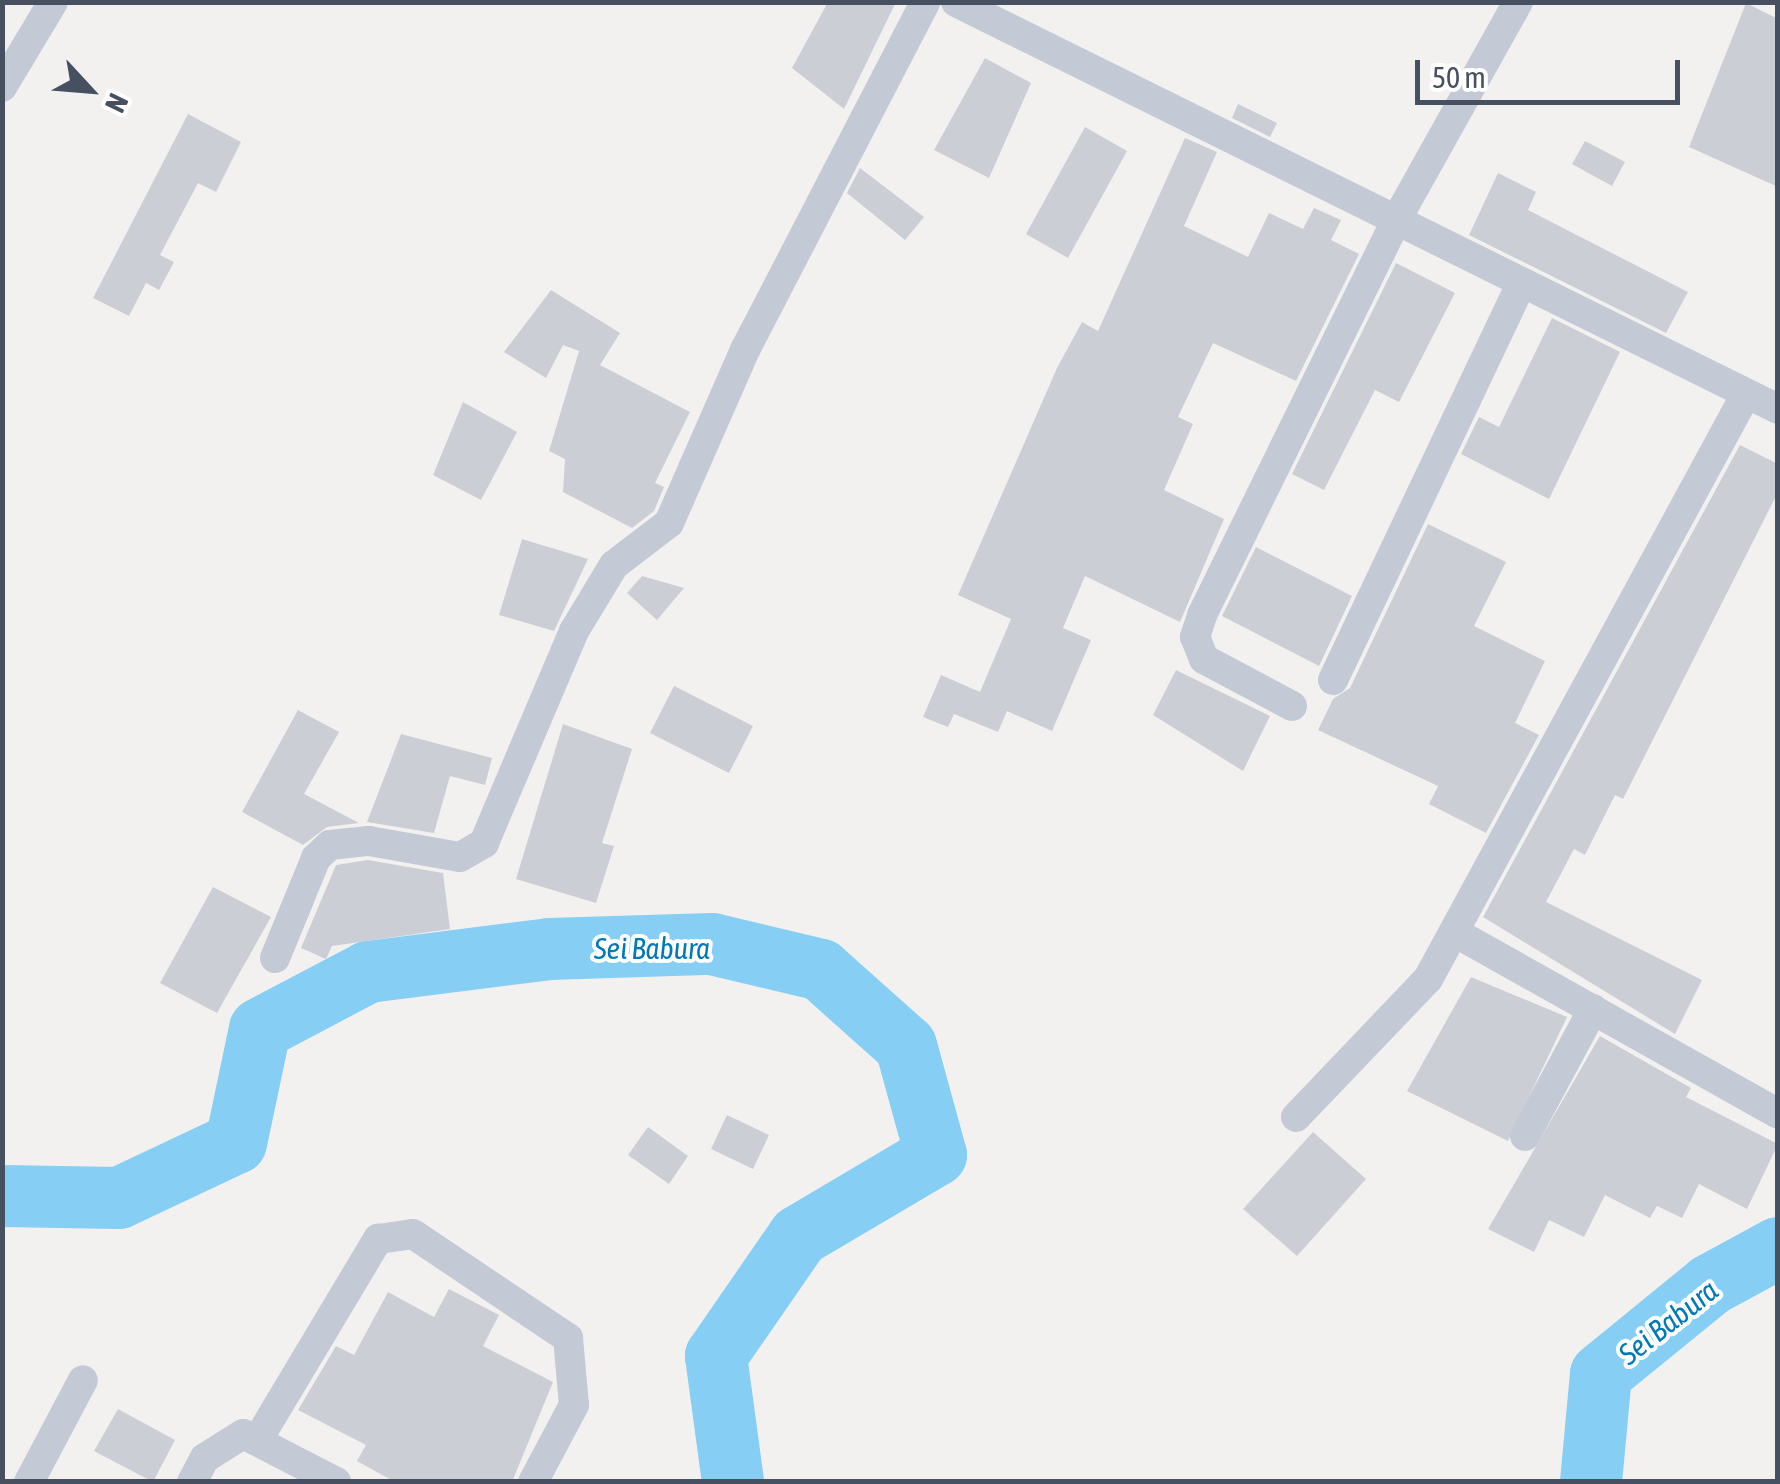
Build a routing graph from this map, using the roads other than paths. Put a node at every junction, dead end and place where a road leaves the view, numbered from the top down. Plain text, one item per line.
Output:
1 (53, 2) edge
2 (925, 2) edge
3 (956, 2) edge
4 (1518, 2) edge
5 (1000, 12) edge
6 (2, 87) edge
7 (1394, 224) junction
8 (1519, 288) junction
9 (1745, 396) junction
10 (1778, 409) edge
11 (1333, 680) dead end
12 (1292, 706) dead end
13 (1456, 933) junction
14 (274, 958) dead end
15 (1593, 1009) junction
16 (1778, 1114) edge
17 (1296, 1117) dead end
18 (1525, 1136) dead end
19 (83, 1380) dead end
20 (260, 1436) junction
21 (30, 1482) edge
22 (192, 1482) edge
23 (336, 1482) edge
24 (533, 1482) edge

1 - 6 street
2 - 14 street
3 - 5 street
4 - 7 street
5 - 7 street
7 - 8 street
7 - 12 street
8 - 9 street
8 - 11 street
9 - 10 street
9 - 13 street
13 - 15 street
13 - 17 street
15 - 16 street
15 - 18 street
19 - 21 street
20 - 22 street
20 - 23 street
20 - 24 street

